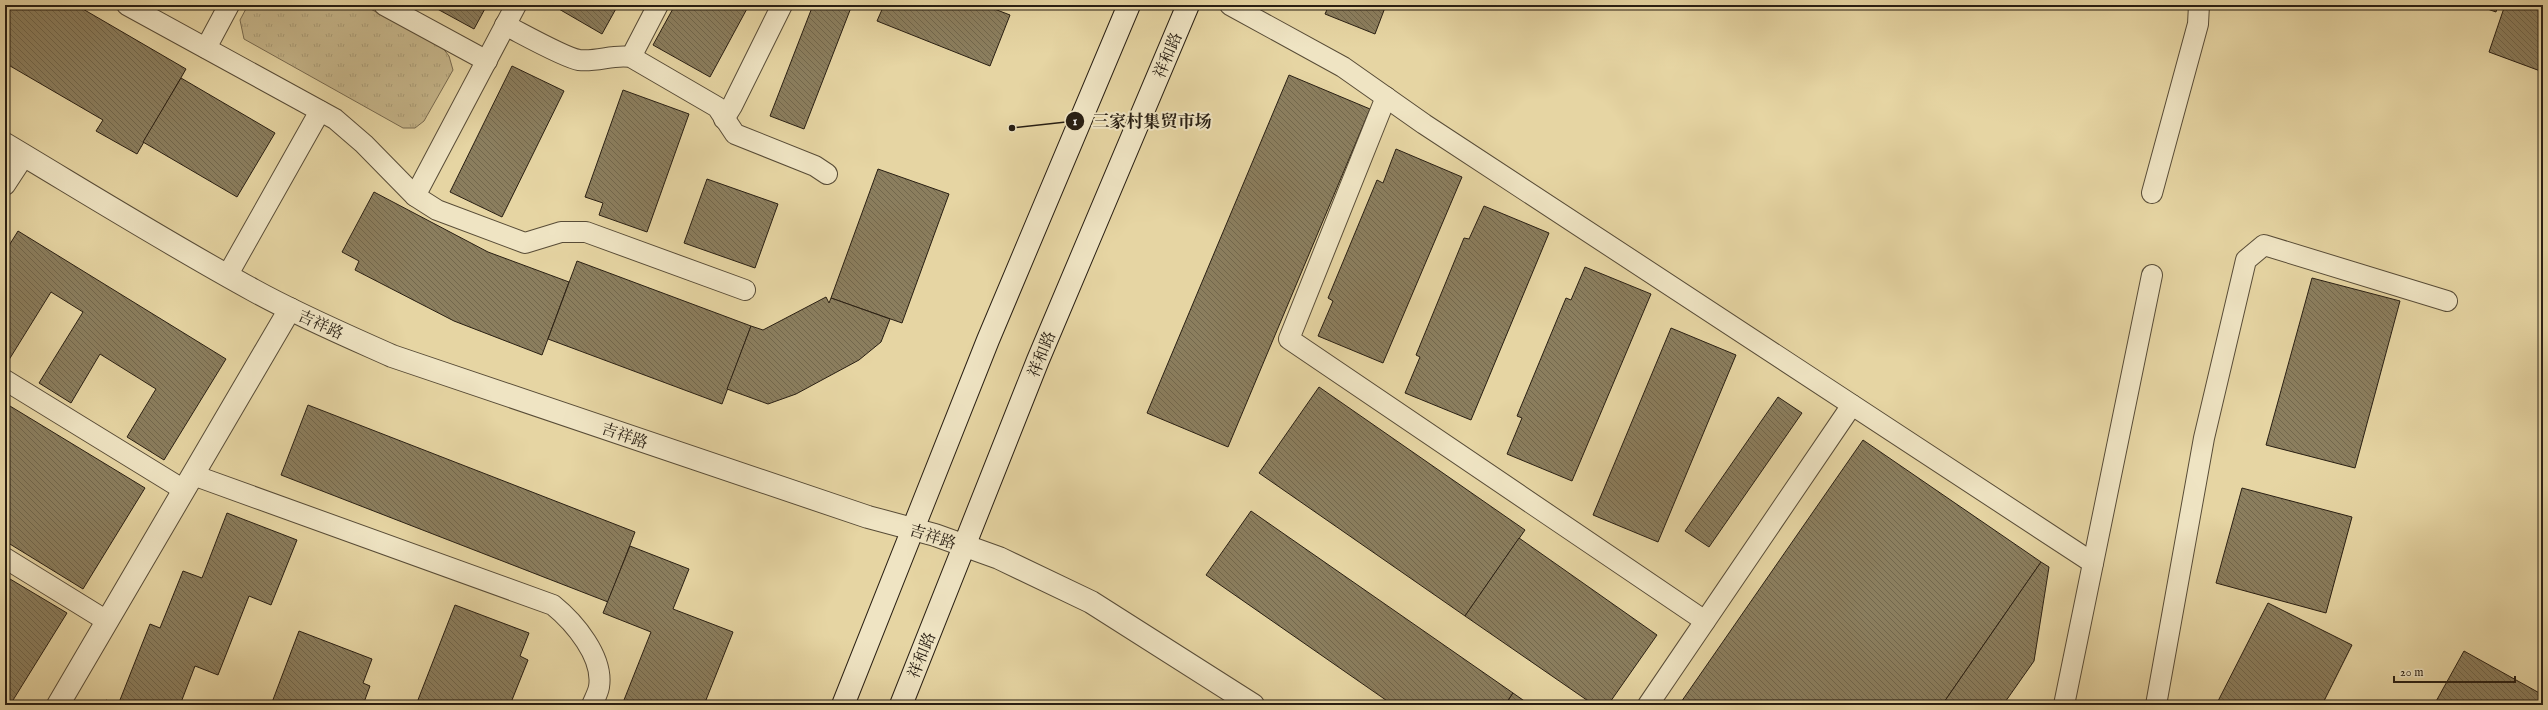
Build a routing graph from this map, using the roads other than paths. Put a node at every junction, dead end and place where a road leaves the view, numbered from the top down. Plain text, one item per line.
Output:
1 (127, 5) edge
2 (229, 5) edge
3 (384, 5) edge
4 (516, 5) edge
5 (658, 5) edge
6 (782, 5) edge
7 (1129, 5) edge
8 (1188, 5) edge
9 (1230, 5) edge
10 (2199, 5) edge
11 (505, 25) junction
12 (206, 48) junction
13 (631, 57) junction
14 (487, 61) junction
15 (1386, 97) junction
16 (320, 111) junction
17 (724, 119) junction
18 (5, 144) edge
19 (24, 156) junction
20 (827, 174) dead end
21 (5, 185) edge
22 (2152, 192) dead end
23 (415, 196) junction
24 (2152, 275) dead end
25 (227, 276) junction
26 (745, 290) dead end
27 (2446, 301) dead end
28 (290, 309) junction
29 (5, 380) edge
30 (1852, 405) junction
31 (188, 483) junction
32 (913, 529) junction
33 (964, 546) junction
34 (5, 558) edge
35 (2093, 562) junction
36 (107, 621) junction
37 (1705, 621) junction
38 (58, 705) edge
39 (592, 705) edge
40 (843, 705) edge
41 (901, 705) edge
42 (1253, 705) edge
43 (1648, 705) edge
44 (2064, 705) edge
45 (2156, 705) edge

1 - 12 lane
2 - 12 lane
3 - 14 lane
4 - 11 lane
5 - 13 lane
6 - 17 lane
7 - 32 street
8 - 33 street, 祥和路
9 - 15 lane
10 - 22 lane
11 - 13 lane
11 - 14 lane
12 - 16 lane
13 - 17 lane
14 - 23 lane
15 - 30 lane
15 - 37 lane
16 - 23 lane
16 - 25 lane
17 - 20 lane
18 - 19 street, 吉祥路
19 - 21 lane
19 - 25 street, 吉祥路
23 - 26 lane
24 - 35 lane
25 - 28 street, 吉祥路
27 - 45 lane
28 - 31 street
28 - 32 street, 吉祥路
29 - 31 lane
30 - 35 lane
30 - 37 lane
31 - 36 street
31 - 39 lane
32 - 33 street, 吉祥路
32 - 40 street
33 - 41 street, 祥和路
33 - 42 street, 吉祥路
34 - 36 lane
35 - 44 lane
36 - 38 street
37 - 43 lane

